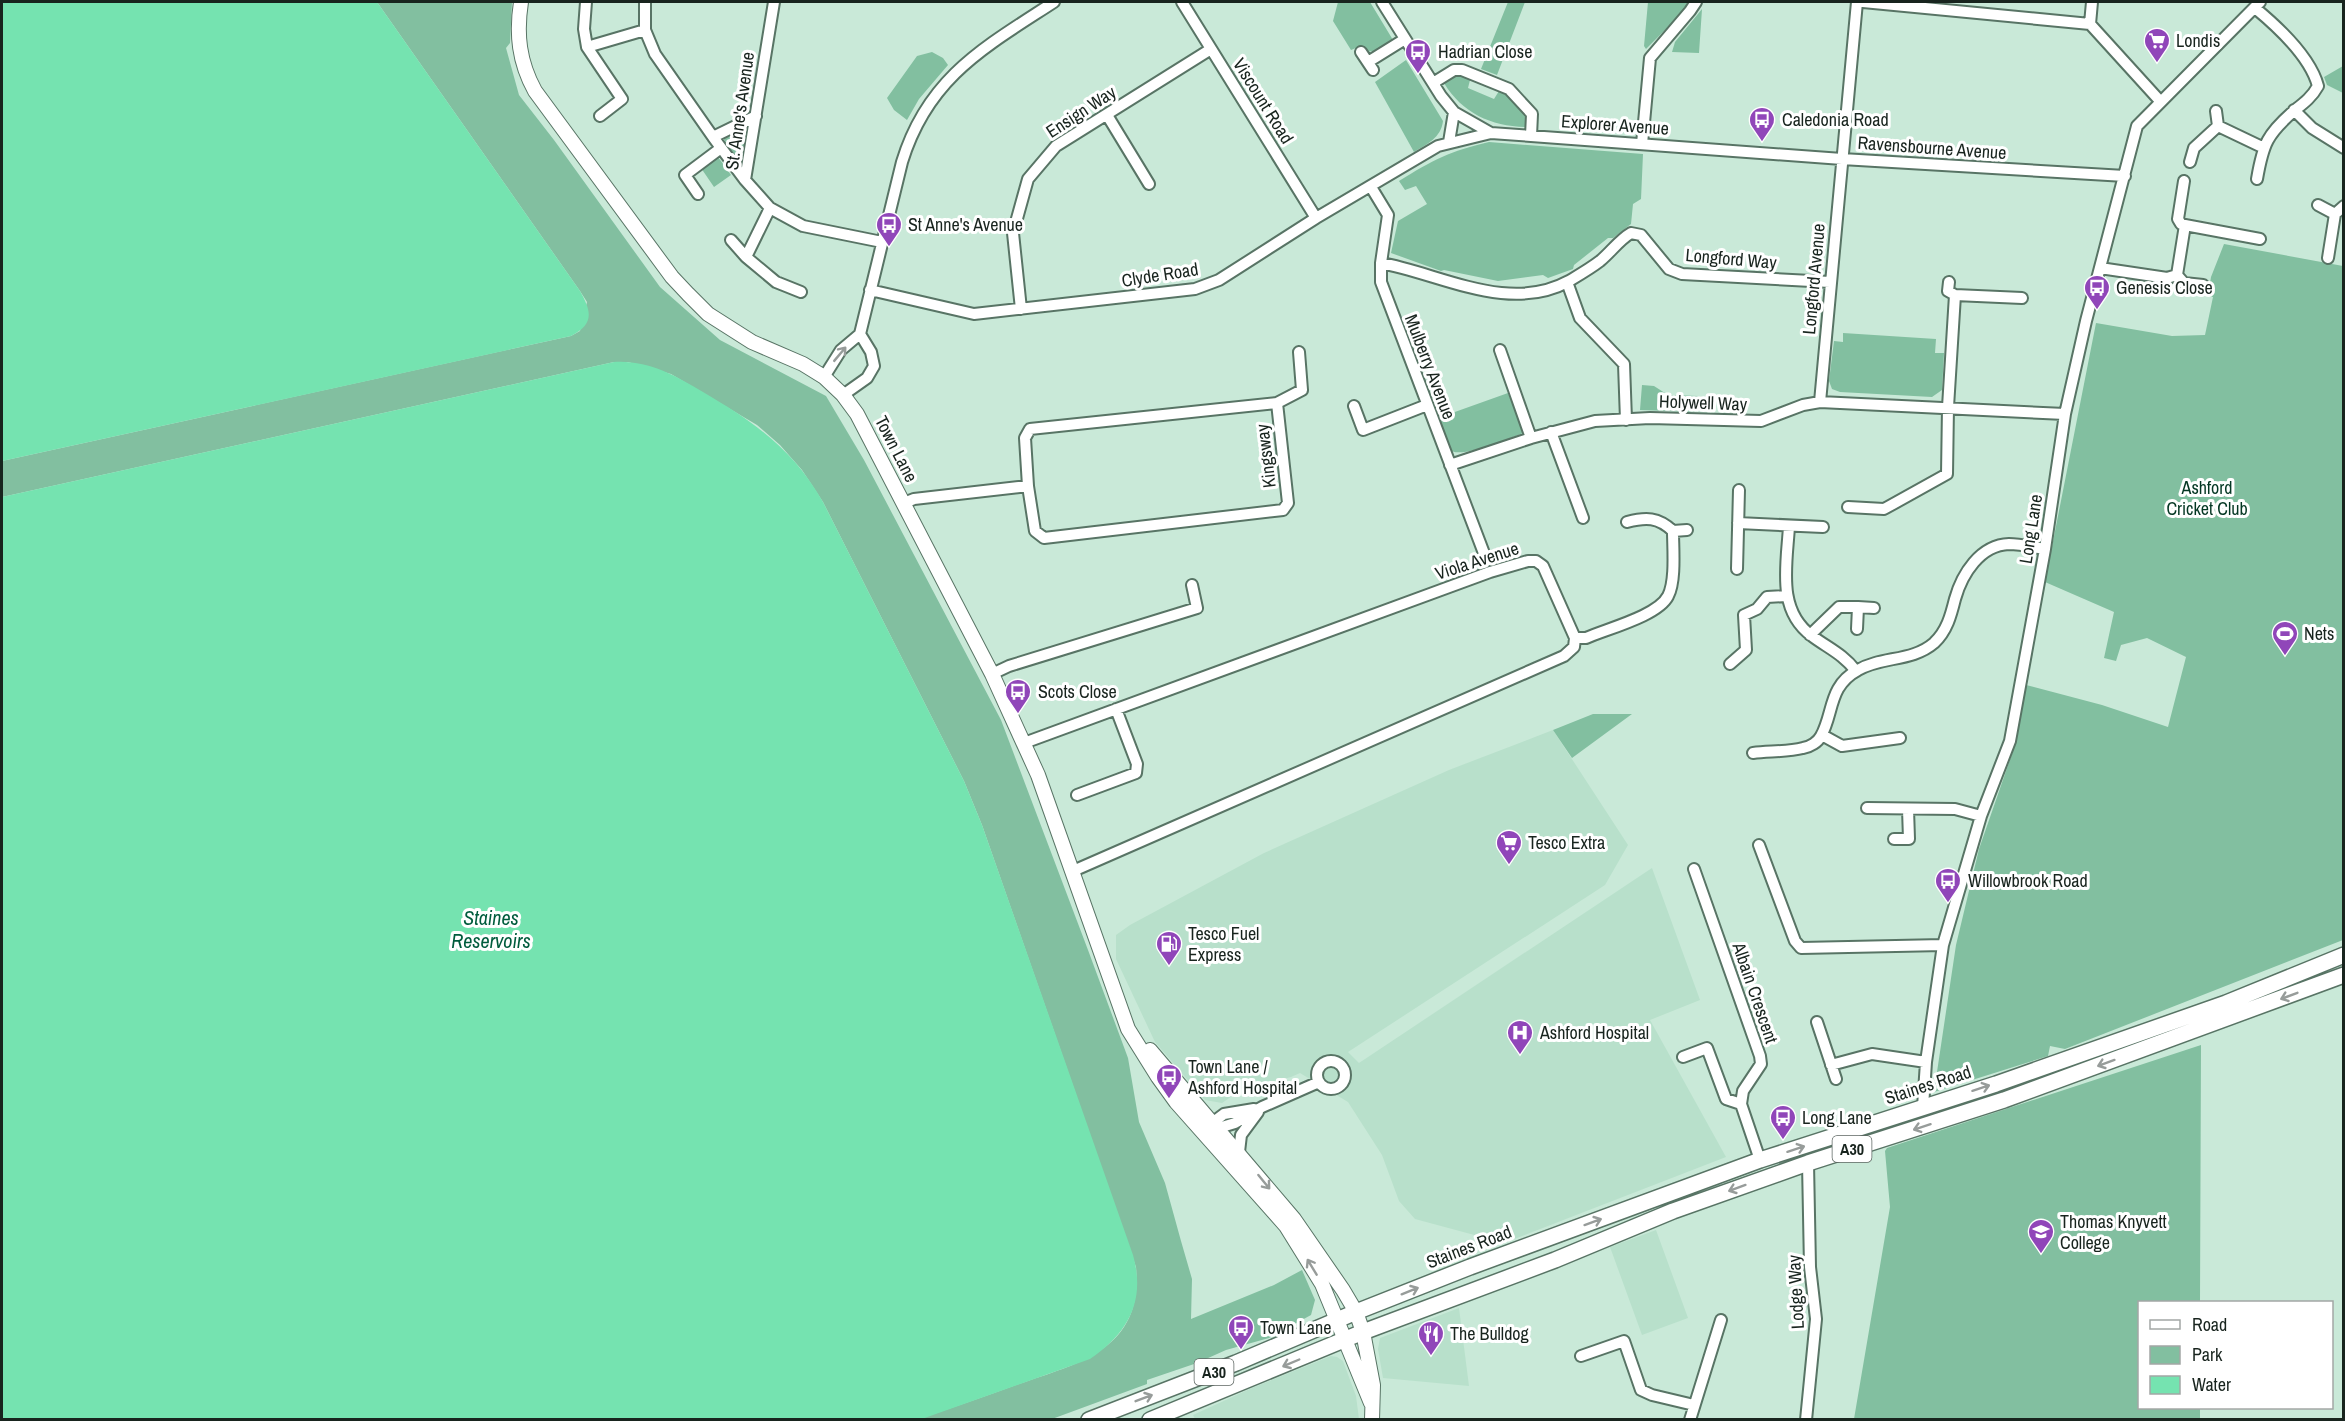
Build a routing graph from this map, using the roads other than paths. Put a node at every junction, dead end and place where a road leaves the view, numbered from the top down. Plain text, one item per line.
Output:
1 (520, 2) edge
2 (586, 2) edge
3 (645, 2) edge
4 (774, 2) edge
5 (1054, 2) edge
6 (1182, 2) edge
7 (1382, 2) edge
8 (1696, 2) edge
9 (1857, 2) edge
10 (1863, 2) edge
11 (2092, 2) edge
12 (2257, 5) edge
13 (1037, 6) edge
14 (2090, 24) junction
15 (645, 30) junction
16 (1405, 39) junction
17 (587, 46) junction
18 (1211, 49) junction
19 (1367, 62) dead end
20 (1433, 83) junction
21 (2160, 101) junction
22 (2294, 110) junction
23 (2216, 111) dead end
24 (1454, 112) junction
25 (1107, 115) junction
26 (600, 116) dead end
27 (756, 116) junction
28 (2218, 126) junction
29 (1491, 133) junction
30 (1531, 136) junction
31 (713, 137) junction
32 (1449, 142) junction
33 (1642, 144) junction
34 (2262, 147) junction
35 (721, 148) junction
36 (2343, 148) edge
37 (1738, 150) joint
38 (1842, 159) junction
39 (2190, 162) dead end
40 (2125, 176) junction
41 (2257, 178) dead end
42 (745, 180) junction
43 (2184, 181) dead end
44 (1149, 184) dead end
45 (1371, 187) junction
46 (698, 194) dead end
47 (2318, 205) dead end
48 (770, 208) junction
49 (2339, 210) edge
50 (1316, 218) junction
51 (2185, 225) junction
52 (2260, 239) dead end
53 (730, 240) dead end
54 (882, 242) junction
55 (746, 257) junction
56 (2328, 258) dead end
57 (1381, 263) junction
58 (2100, 268) junction
59 (2177, 275) junction
60 (1567, 282) junction
61 (1830, 282) junction
62 (1949, 282) dead end
63 (2203, 285) dead end
64 (870, 290) junction
65 (801, 292) dead end
66 (1955, 295) junction
67 (2022, 298) dead end
68 (1021, 309) junction
69 (860, 334) junction
70 (1500, 350) dead end
71 (1299, 352) dead end
72 (824, 376) junction
73 (843, 395) junction
74 (1820, 402) junction
75 (1277, 403) junction
76 (1427, 405) junction
77 (1354, 406) dead end
78 (1948, 407) junction
79 (2065, 414) junction
80 (1626, 420) junction
81 (1551, 432) junction
82 (1531, 438) junction
83 (1450, 465) junction
84 (1028, 486) junction
85 (1740, 490) dead end
86 (904, 504) junction
87 (1848, 507) dead end
88 (1583, 518) dead end
89 (1627, 522) dead end
90 (1738, 523) junction
91 (1789, 526) junction
92 (1823, 527) dead end
93 (1687, 530) dead end
94 (1673, 531) junction
95 (2045, 549) junction
96 (1485, 556) dead end
97 (1737, 569) dead end
98 (1192, 585) dead end
99 (1786, 596) junction
100 (1858, 607) junction
101 (1874, 608) dead end
102 (1857, 629) dead end
103 (1810, 635) junction
104 (1575, 638) junction
105 (1730, 664) dead end
106 (1856, 671) junction
107 (992, 674) junction
108 (1116, 709) junction
109 (1822, 735) junction
110 (1900, 738) dead end
111 (1024, 743) junction
112 (1753, 753) dead end
113 (1077, 795) dead end
114 (1867, 808) dead end
115 (1908, 809) junction
116 (1981, 816) junction
117 (1894, 839) dead end
118 (1759, 844) dead end
119 (1694, 869) dead end
120 (1073, 871) junction
121 (1943, 945) junction
122 (2343, 955) edge
123 (2343, 975) edge
124 (1817, 1022) dead end
125 (1683, 1057) dead end
126 (1926, 1062) junction
127 (1832, 1065) junction
128 (1836, 1078) dead end
129 (1319, 1082) dead end
130 (1741, 1104) junction
131 (1262, 1107) junction
132 (1923, 1107) junction
133 (1211, 1127) junction
134 (1239, 1152) junction
135 (1760, 1160) junction
136 (1808, 1163) junction
137 (1356, 1312) junction
138 (1337, 1320) junction
139 (1721, 1320) dead end
140 (1364, 1332) junction
141 (1345, 1341) junction
142 (1581, 1356) dead end
143 (1371, 1403) junction
144 (1694, 1405) junction
145 (1089, 1419) edge
146 (1150, 1419) edge
147 (1372, 1419) edge
148 (1690, 1419) edge
149 (1806, 1419) edge

1 - 72 main road, Town Lane
2 - 17 street
3 - 15 street
4 - 27 street, St. Anne's Avenue
5 - 13 street
6 - 18 street, Viscount Road
7 - 16 street
8 - 33 street
9 - 38 street, Longford Avenue
10 - 14 street
11 - 14 street
12 - 21 street, Long Lane
12 - 22 street
13 - 54 street
14 - 21 street
15 - 17 street
15 - 31 street
16 - 19 street
16 - 20 street
17 - 26 street
18 - 25 street, Ensign Way
18 - 50 street, Viscount Road
20 - 24 street
20 - 30 street
21 - 40 street, Long Lane
22 - 34 street
22 - 36 street
23 - 28 street
24 - 29 street
24 - 32 street
25 - 44 street
25 - 68 street, Ensign Way
27 - 31 street
27 - 42 street, St. Anne's Avenue
28 - 34 street
28 - 39 street
29 - 30 street, Explorer Avenue
29 - 32 street, Clyde Road
30 - 33 street, Explorer Avenue
31 - 35 street
32 - 45 street, Clyde Road
33 - 37 street, Explorer Avenue
34 - 41 street
35 - 42 street
35 - 46 street
37 - 38 street, Ravensbourne Avenue
38 - 40 street, Ravensbourne Avenue
38 - 61 street, Longford Avenue
40 - 58 street, Long Lane
42 - 48 street, St. Anne's Avenue
43 - 51 street
45 - 50 street, Clyde Road
45 - 57 street, Mulberry Avenue
47 - 49 street
48 - 54 street, St. Anne's Avenue
48 - 55 street
49 - 56 street
50 - 68 street, Clyde Road
51 - 52 street
51 - 59 street
53 - 55 street
54 - 64 street
55 - 65 street
57 - 60 street, Longford Way
57 - 76 street, Mulberry Avenue
58 - 59 street
58 - 79 street, Long Lane
59 - 63 street
60 - 61 street, Longford Way
60 - 80 street
61 - 74 street, Longford Avenue
62 - 66 street
64 - 68 street, Clyde Road
64 - 69 street
66 - 67 street
66 - 78 street
72 -> 69 street
69 - 73 street
70 - 82 street
71 - 75 street
72 - 73 main road, Town Lane
73 - 86 main road, Town Lane
74 - 78 street, Holywell Way
74 - 80 street, Holywell Way
75 - 84 street, Kingsway
75 - 84 street, Kingsway
76 - 77 street
76 - 83 street, Mulberry Avenue
78 - 79 street, Holywell Way
78 - 87 street
79 - 95 street, Long Lane
80 - 81 street, Holywell Way
81 - 82 street, Holywell Way
81 - 88 street
82 - 83 street, Holywell Way
83 - 96 street, Mulberry Avenue
84 - 86 street
85 - 90 street
86 - 107 main road, Town Lane
89 - 94 street
90 - 91 street
90 - 97 street
91 - 92 street
91 - 99 street
93 - 94 street
94 - 104 street
95 - 106 street
95 - 116 street, Long Lane
98 - 107 street
99 - 103 street
99 - 105 street
100 - 101 street
100 - 102 street
100 - 103 street
103 - 106 street
104 - 108 street, Viola Avenue
104 - 120 street
106 - 109 street
107 - 111 main road, Town Lane
108 - 111 street, Viola Avenue
108 - 113 street
109 - 110 street
109 - 112 street
111 - 120 main road, Town Lane
114 - 115 street
115 - 116 street
115 - 117 street
116 - 121 street, Long Lane
118 - 121 street
119 - 130 street, Albain Crescent
120 - 133 main road, Town Lane
121 - 126 street, Long Lane
132 -> 122 highway, Staines Road / A30
123 -> 136 highway, A30
124 - 127 street
125 - 130 street
126 - 127 street
126 - 132 street, Long Lane
127 - 128 street
129 - 131 street
130 - 135 street
131 - 133 street
131 - 134 street
135 -> 132 highway, Staines Road / A30
133 - 134 main road, Town Lane
138 -> 133 main road, Town Lane
134 -> 137 main road, Town Lane
137 -> 135 highway, Staines Road / A30
136 -> 140 highway, A30
136 - 149 street, Lodge Way
137 - 138 highway, A30
137 - 140 main road, Town Lane
138 - 141 main road, Town Lane
145 -> 138 highway, A30
139 - 144 street
140 - 141 highway, A30
140 - 143 main road, Town Lane
141 - 143 main road, Town Lane
141 -> 146 highway, A30
142 - 144 street
143 - 147 main road, Town Lane
144 - 148 street

